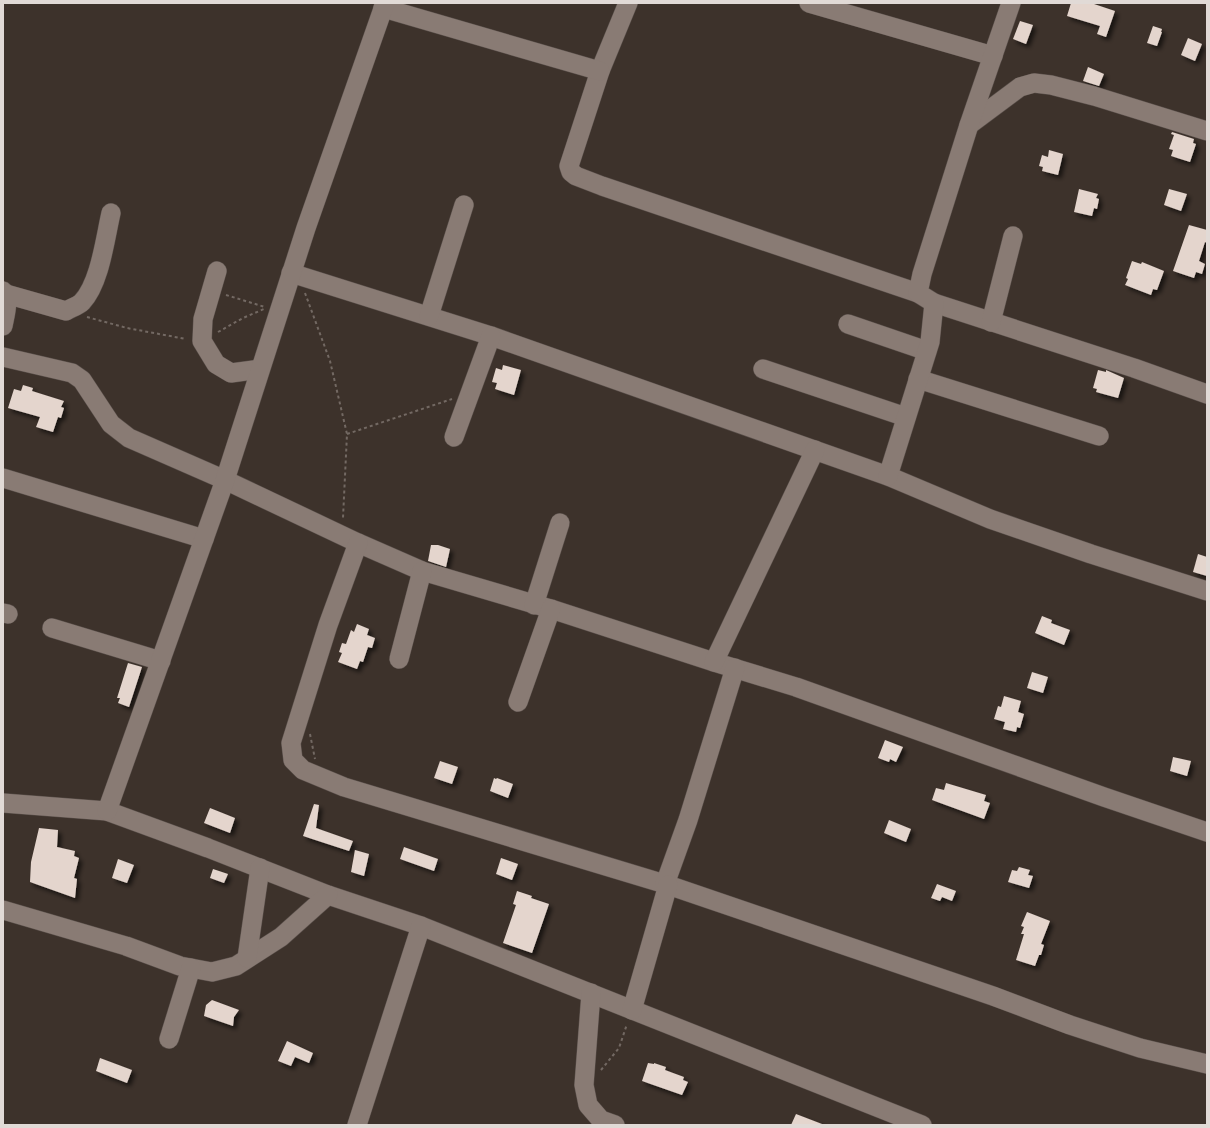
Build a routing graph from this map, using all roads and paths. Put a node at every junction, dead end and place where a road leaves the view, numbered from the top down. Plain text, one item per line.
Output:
1 (628, 3) edge
2 (809, 3) edge
3 (1011, 3) edge
4 (384, 6) edge
5 (993, 56) junction
6 (600, 71) junction
7 (969, 124) junction
8 (1207, 131) edge
9 (464, 205) dead end
10 (110, 213) dead end
11 (1013, 236) dead end
12 (217, 272) dead end
13 (295, 274) junction
14 (211, 290) junction
15 (4, 293) edge
16 (918, 293) junction
17 (934, 303) junction
18 (66, 311) junction
19 (429, 316) junction
20 (991, 322) junction
21 (848, 324) dead end
22 (3, 326) edge
23 (491, 336) junction
24 (202, 341) junction
25 (927, 351) junction
26 (3, 357) edge
27 (260, 369) junction
28 (763, 369) dead end
29 (918, 379) junction
30 (470, 392) junction
31 (1207, 394) edge
32 (906, 417) junction
33 (347, 434) junction
34 (1099, 436) dead end
35 (454, 437) dead end
36 (815, 450) junction
37 (888, 476) junction
38 (3, 478) edge
39 (226, 480) junction
40 (560, 523) dead end
41 (204, 539) junction
42 (350, 539) junction
43 (422, 571) junction
44 (1207, 591) edge
45 (543, 607) junction
46 (52, 628) dead end
47 (399, 659) dead end
48 (161, 661) junction
49 (714, 662) junction
50 (735, 668) junction
51 (518, 702) dead end
52 (310, 730) dead end
53 (318, 776) junction
54 (3, 803) edge
55 (107, 811) junction
56 (1207, 832) edge
57 (260, 868) junction
58 (667, 884) junction
59 (328, 895) junction
60 (3, 910) edge
61 (421, 926) junction
62 (247, 958) junction
63 (191, 968) junction
64 (591, 993) junction
65 (632, 1010) junction
66 (169, 1039) dead end
67 (1207, 1064) edge
68 (586, 1090) junction
69 (605, 1123) edge
70 (915, 1124) edge
71 (357, 1125) edge

1 - 6 street
2 - 5 street
3 - 5 street
4 - 6 street
4 - 13 street
5 - 7 street
6 - 16 street
7 - 8 street
7 - 16 street
9 - 19 street
10 - 18 street
11 - 20 street
12 - 14 street
13 - 19 street
13 - 27 street
13 - 33 path
14 - 24 street
14 - 24 path
15 - 18 street
15 - 22 street
16 - 17 street
17 - 20 street
17 - 25 street
18 - 24 path
19 - 23 street
20 - 31 street
21 - 25 street
23 - 30 street
23 - 36 street
24 - 27 street
25 - 29 street
26 - 39 street
27 - 39 street
28 - 32 street
29 - 32 street
29 - 34 street
30 - 33 path
30 - 35 street
32 - 37 street
33 - 42 path
36 - 37 street
36 - 49 street
37 - 44 street
38 - 41 street
39 - 41 street
39 - 42 street
40 - 45 street
41 - 48 street
42 - 43 street
42 - 53 street
43 - 45 street
43 - 47 street
45 - 49 street
45 - 51 street
46 - 48 street
48 - 55 street
49 - 50 street
50 - 56 street
50 - 58 street
52 - 53 path
53 - 58 street
54 - 55 street
55 - 57 street
57 - 59 street
57 - 62 street
58 - 65 street
58 - 67 street
59 - 61 street
59 - 62 street
60 - 63 street
61 - 64 street
61 - 71 street
62 - 63 street
63 - 66 street
64 - 65 street
64 - 68 street
65 - 68 path
65 - 70 street
68 - 69 street

